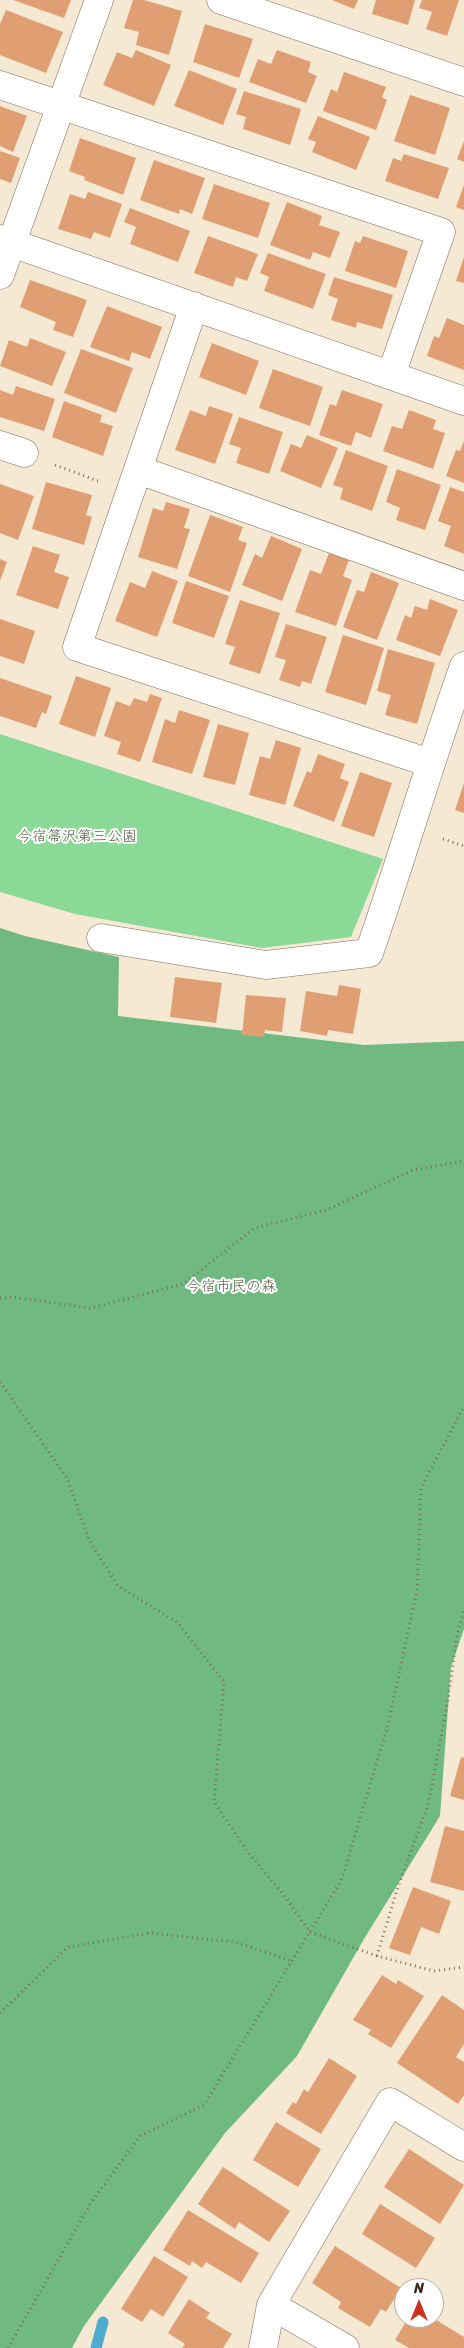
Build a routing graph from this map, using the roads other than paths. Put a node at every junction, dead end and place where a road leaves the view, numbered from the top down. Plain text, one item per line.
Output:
1 (99, 0) edge
2 (221, 0) edge
3 (464, 82) edge
4 (0, 85) edge
5 (60, 106) junction
6 (6, 241) edge
7 (0, 275) edge
8 (194, 306) junction
9 (390, 376) junction
10 (464, 401) edge
11 (135, 481) junction
12 (464, 586) edge
13 (464, 666) edge
14 (430, 763) junction
15 (101, 938) dead end
16 (464, 2147) edge
17 (271, 2305) junction
18 (262, 2348) edge
19 (345, 2348) edge

1 - 5 street
2 - 3 street
4 - 5 street
5 - 6 street
5 - 9 street
6 - 7 street
6 - 8 street
8 - 9 street
8 - 11 street
9 - 10 street
11 - 12 street
11 - 14 street
13 - 14 street
14 - 15 street
16 - 17 street
17 - 18 street
17 - 19 street

